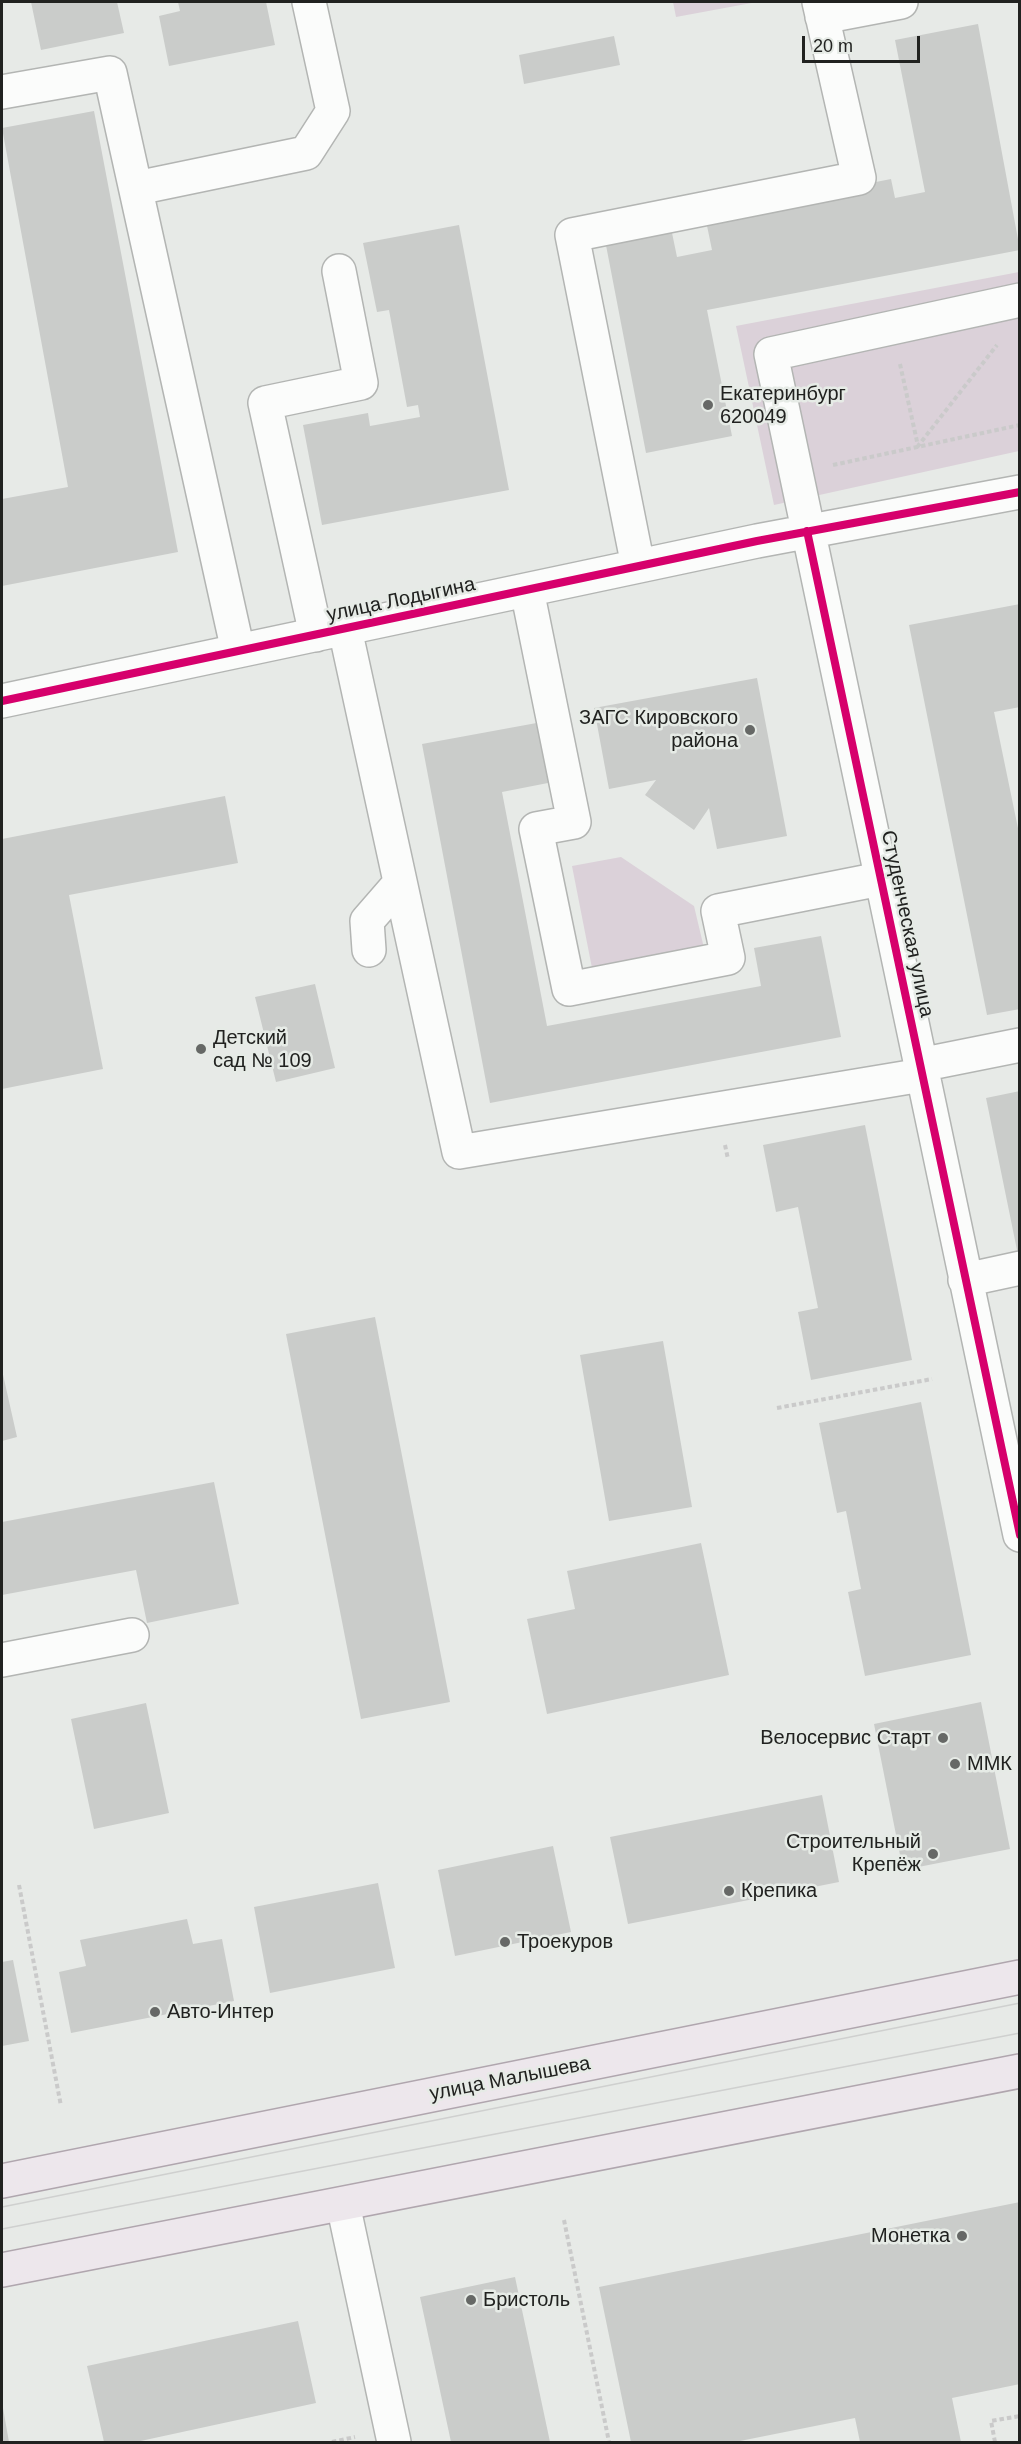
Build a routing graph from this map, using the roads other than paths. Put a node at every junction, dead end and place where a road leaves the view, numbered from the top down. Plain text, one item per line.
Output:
1 (309, 2) edge
2 (901, 2) edge
3 (820, 9) edge
4 (2, 92) edge
5 (137, 188) junction
6 (339, 271) dead end
7 (1020, 300) edge
8 (1020, 492) edge
9 (807, 531) junction
10 (639, 566) junction
11 (527, 590) junction
12 (331, 632) junction
13 (238, 651) junction
14 (2, 701) edge
15 (880, 879) junction
16 (400, 883) junction
17 (369, 950) dead end
18 (1020, 1045) edge
19 (921, 1070) junction
20 (1020, 1268) edge
21 (965, 1280) junction
22 (1020, 1535) edge
23 (132, 1635) dead end
24 (2, 1660) edge
25 (1020, 1977) edge
26 (1020, 2071) edge
27 (2, 2181) edge
28 (343, 2204) junction
29 (2, 2270) edge
30 (394, 2442) edge

1 - 5 street
2 - 3 street
3 - 10 street
4 - 5 street
5 - 13 street
6 - 12 street
7 - 9 street, Студенческая улица
8 - 9 street
9 - 10 street, улица Лодыгина
9 - 15 street, Студенческая улица
10 - 11 street, улица Лодыгина
11 - 12 street, улица Лодыгина
11 - 15 street
12 - 13 street, улица Лодыгина
12 - 16 street
13 - 14 street, улица Лодыгина
15 - 19 street, Студенческая улица
16 - 17 street
16 - 19 street
18 - 19 street
19 - 21 street, Студенческая улица
20 - 21 street
21 - 22 street, Студенческая улица
23 - 24 street
25 - 27 main road, улица Малышева
26 - 28 main road
28 - 29 main road
28 - 30 street

